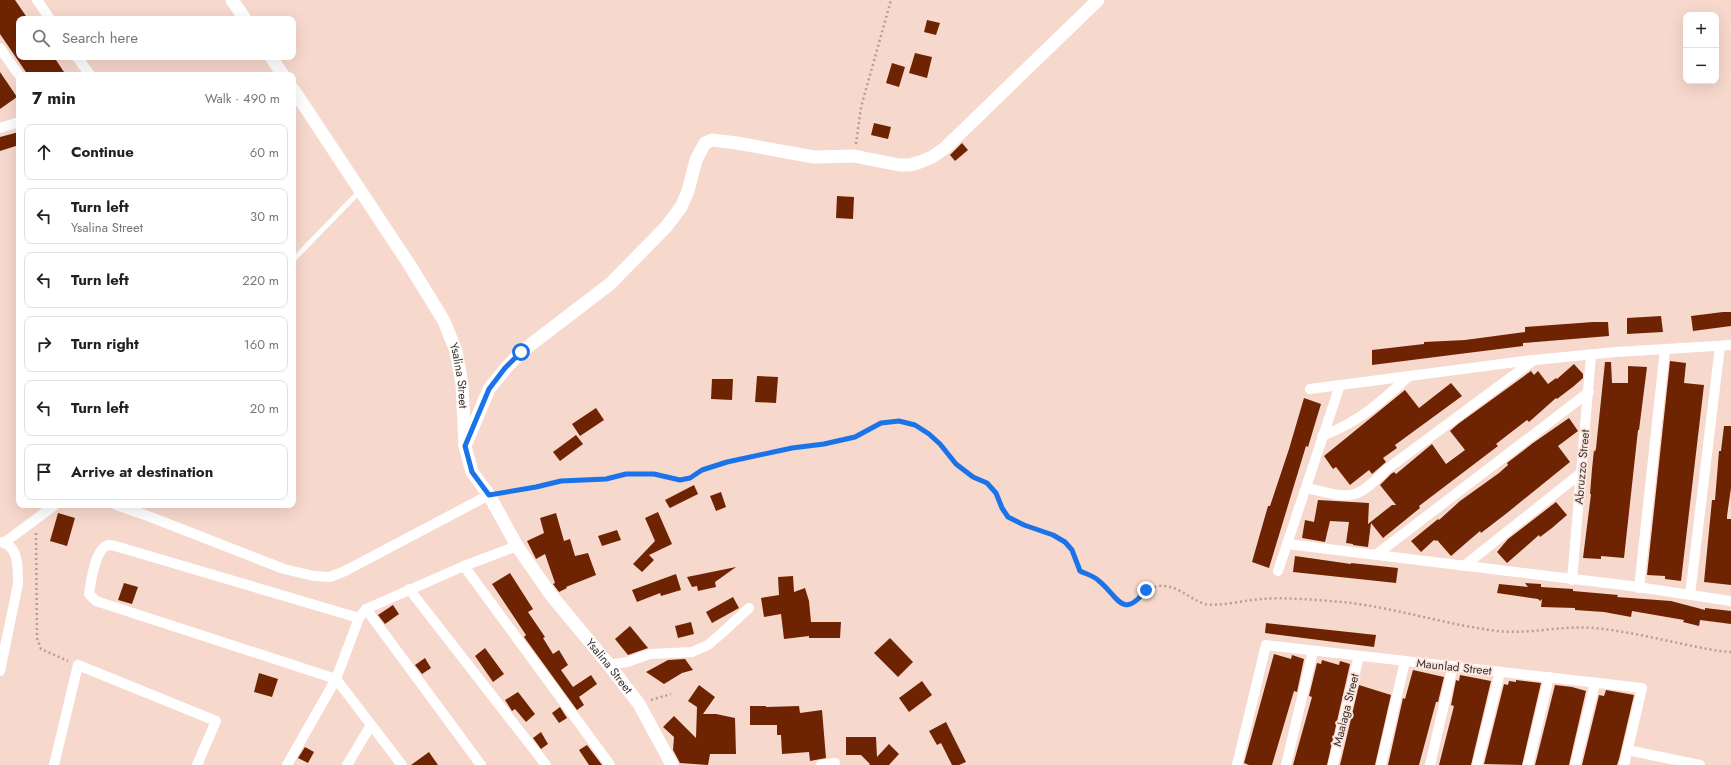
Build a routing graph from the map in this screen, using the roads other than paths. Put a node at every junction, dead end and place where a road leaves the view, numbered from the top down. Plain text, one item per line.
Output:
1 (37, 0) edge
2 (232, 0) edge
3 (1098, 0) edge
4 (48, 16) edge
5 (243, 16) edge
6 (0, 48) edge
7 (79, 60) edge
8 (273, 60) edge
9 (17, 72) edge
10 (88, 72) edge
11 (281, 72) edge
12 (296, 94) edge
13 (16, 123) edge
14 (0, 128) edge
15 (361, 191) junction
16 (296, 257) edge
17 (1731, 345) edge
18 (1720, 346) junction
19 (1665, 349) junction
20 (1591, 354) junction
21 (1534, 360) junction
22 (1410, 376) junction
23 (1340, 385) junction
24 (1310, 389) dead end
25 (1588, 392) junction
26 (1322, 436) junction
27 (465, 446) junction
28 (1581, 473) junction
29 (1306, 488) junction
30 (489, 495) junction
31 (51, 508) edge
32 (125, 508) edge
33 (2, 542) edge
34 (1287, 544) junction
35 (517, 546) junction
36 (1377, 554) junction
37 (464, 566) junction
38 (1464, 566) junction
39 (1278, 571) dead end
40 (1572, 580) junction
41 (1639, 588) junction
42 (409, 589) junction
43 (1690, 595) junction
44 (1731, 601) edge
45 (749, 608) dead end
46 (366, 609) junction
47 (359, 618) junction
48 (1313, 651) junction
49 (1359, 656) junction
50 (1405, 661) junction
51 (609, 665) junction
52 (1453, 666) junction
53 (0, 671) edge
54 (1500, 672) junction
55 (1549, 678) junction
56 (336, 679) junction
57 (1595, 683) junction
58 (371, 725) junction
59 (1627, 750) junction
60 (835, 763) dead end
61 (1676, 763) edge
62 (54, 765) edge
63 (197, 765) edge
64 (287, 765) edge
65 (347, 765) edge
66 (402, 765) edge
67 (481, 765) edge
68 (546, 765) edge
69 (610, 765) edge
70 (672, 765) edge
71 (821, 765) edge
72 (1237, 765) edge
73 (1286, 765) edge
74 (1333, 765) edge
75 (1381, 765) edge
76 (1430, 765) edge
77 (1477, 765) edge
78 (1528, 765) edge
79 (1575, 765) edge
80 (1624, 765) edge
81 (1700, 765) edge

1 - 4 street
2 - 5 street
3 - 27 street
6 - 9 street
7 - 10 street
8 - 11 street
12 - 15 street, Ysalina Street
13 - 14 street
15 - 16 lane
15 - 27 street, Ysalina Street
17 - 18 street
18 - 19 street
18 - 43 street
19 - 20 street
19 - 41 street
20 - 21 street
20 - 25 street, Abruzzo Street
21 - 22 street
21 - 29 street
22 - 23 street
22 - 26 street
23 - 24 street
23 - 26 street
25 - 28 street, Abruzzo Street
25 - 36 street
26 - 29 street
27 - 30 street, Ysalina Street
28 - 38 street
28 - 40 street, Abruzzo Street
29 - 34 street
30 - 32 street
30 - 35 street, Ysalina Street
31 - 33 street
33 - 53 street
34 - 36 street
34 - 39 street
35 - 37 street
35 - 51 street, Ysalina Street
36 - 38 street
37 - 42 street
37 - 69 street
38 - 40 street
40 - 41 street
41 - 43 street
42 - 46 street
42 - 68 street
43 - 44 street
45 - 51 street
46 - 47 street
46 - 67 street
47 - 56 street
47 - 56 street
48 - 49 street, Maunlad Street
48 - 72 street, Maunlad Street
48 - 73 street
49 - 50 street, Maunlad Street
49 - 74 street, Maalaga Street
50 - 52 street, Maunlad Street
50 - 75 street
51 - 70 street, Ysalina Street
52 - 54 street, Maunlad Street
52 - 76 street
54 - 55 street, Maunlad Street
54 - 77 street
55 - 57 street, Maunlad Street
55 - 78 street
56 - 58 street
56 - 64 street
57 - 59 street, Maunlad Street
57 - 79 street
58 - 65 street
58 - 66 street
59 - 61 street
59 - 80 street
60 - 71 street
61 - 81 street
62 - 63 street

